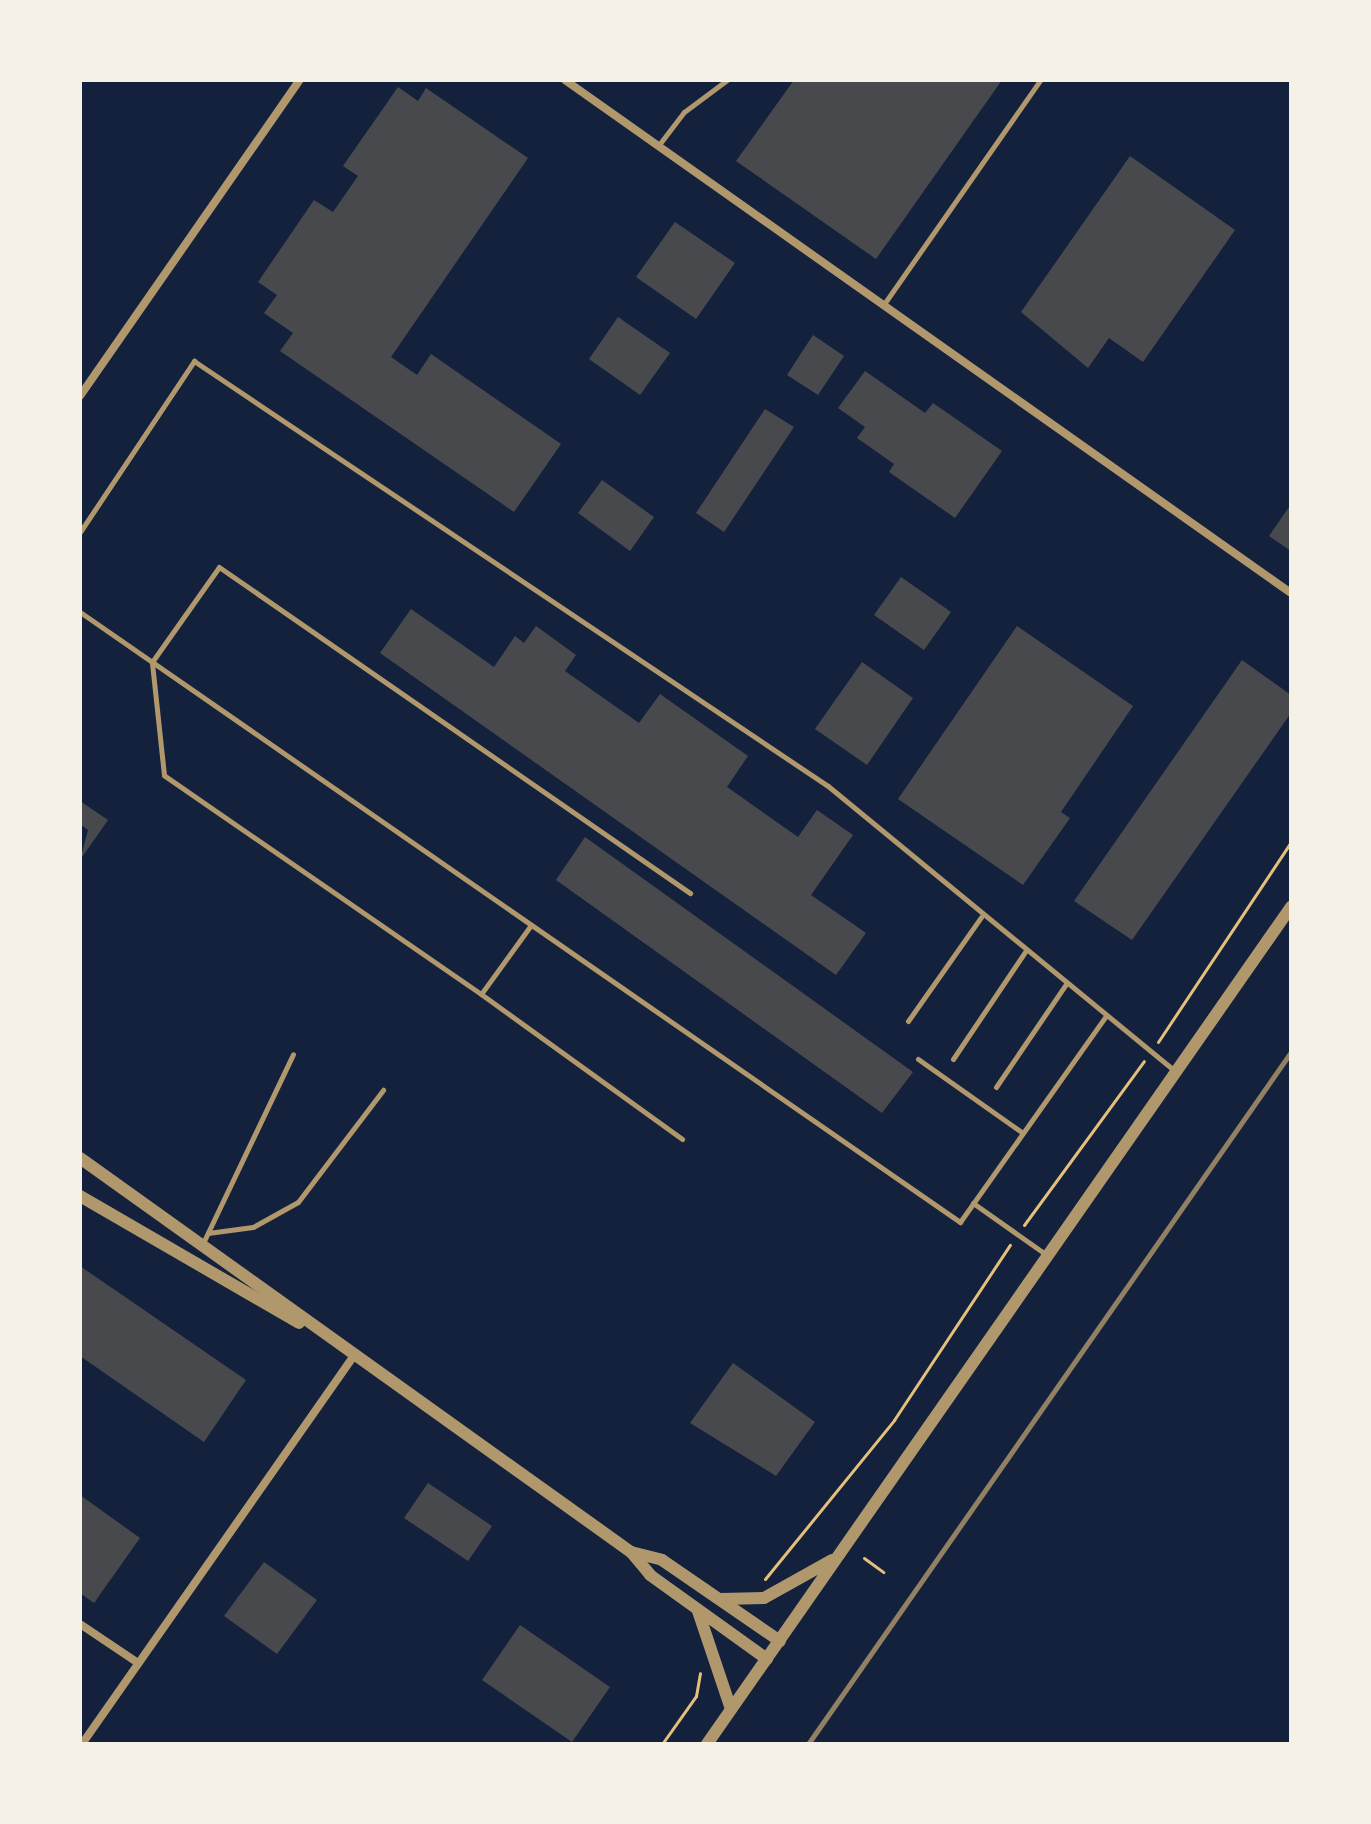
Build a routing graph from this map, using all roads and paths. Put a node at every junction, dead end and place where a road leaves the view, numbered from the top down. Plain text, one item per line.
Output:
1 (300, 80) edge
2 (565, 80) edge
3 (727, 80) edge
4 (1040, 80) edge
5 (658, 146) junction
6 (883, 305) junction
7 (80, 396) edge
8 (80, 532) edge
9 (1291, 593) edge
10 (80, 612) edge
11 (152, 662) junction
12 (1291, 842) edge
13 (690, 893) dead end
14 (1291, 907) edge
15 (981, 917) junction
16 (531, 925) junction
17 (1025, 952) junction
18 (1066, 984) junction
19 (481, 994) junction
20 (1105, 1017) junction
21 (908, 1021) dead end
22 (1151, 1053) junction
23 (293, 1054) dead end
24 (918, 1059) dead end
25 (953, 1059) dead end
26 (1176, 1072) junction
27 (996, 1087) dead end
28 (383, 1090) dead end
29 (1023, 1133) junction
30 (682, 1139) dead end
31 (80, 1158) edge
32 (80, 1196) edge
33 (973, 1203) junction
34 (1018, 1234) junction
35 (205, 1238) junction
36 (1048, 1256) junction
37 (354, 1355) junction
38 (631, 1552) junction
39 (838, 1556) junction
40 (864, 1558) dead end
41 (883, 1572) dead end
42 (759, 1584) dead end
43 (720, 1599) junction
44 (698, 1609) junction
45 (80, 1624) edge
46 (780, 1641) junction
47 (767, 1659) junction
48 (138, 1663) junction
49 (700, 1673) dead end
50 (731, 1709) junction
51 (82, 1744) edge
52 (662, 1744) edge
53 (707, 1744) edge

1 - 7 street
2 - 5 street
3 - 5 lane
4 - 6 lane
5 - 6 street
6 - 9 street
8 - 15 lane
10 - 11 lane
11 - 13 lane
11 - 16 lane
11 - 19 lane
12 - 22 path
14 - 26 street
15 - 17 lane
15 - 21 lane
16 - 19 lane
16 - 33 lane
17 - 18 lane
17 - 25 lane
18 - 20 lane
18 - 27 lane
19 - 30 lane
20 - 22 lane
20 - 29 lane
22 - 26 lane
22 - 34 path
23 - 35 lane
24 - 29 lane
26 - 36 street
28 - 35 lane
29 - 33 lane
31 - 35 street
32 - 37 street
33 - 34 lane
34 - 36 lane
34 - 42 path
35 - 37 street
36 - 39 street
37 - 38 street
37 - 48 street
38 - 43 street
38 - 44 street
39 - 43 street
39 - 46 street
40 - 41 path
43 - 46 street
44 - 47 street
44 - 50 street
45 - 48 street
46 - 47 street
47 - 50 street
48 - 51 street
49 - 52 path
50 - 53 street

